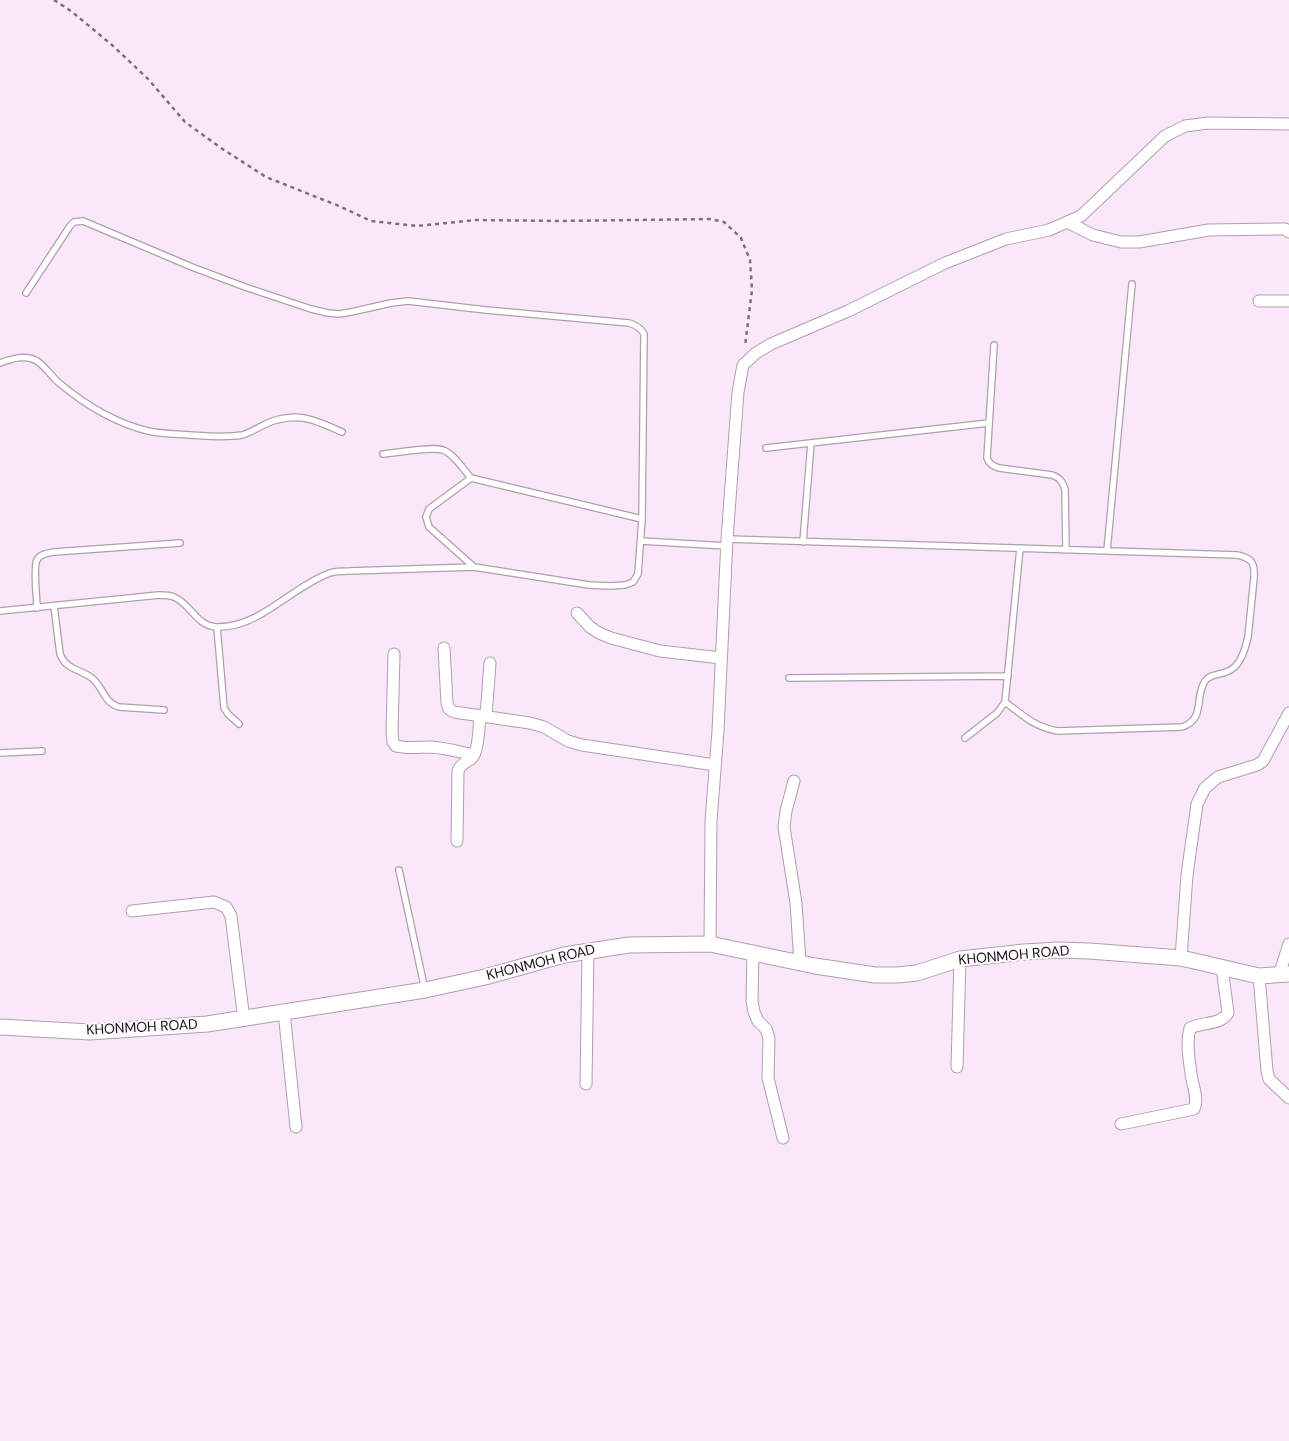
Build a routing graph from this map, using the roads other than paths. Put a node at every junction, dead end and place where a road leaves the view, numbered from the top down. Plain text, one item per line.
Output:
1 (1289, 124) edge
2 (1067, 222) junction
3 (1289, 232) edge
4 (1132, 284) dead end
5 (26, 293) dead end
6 (1259, 301) dead end
7 (1289, 301) edge
8 (994, 345) dead end
9 (0, 363) edge
10 (989, 423) junction
11 (342, 432) dead end
12 (811, 443) junction
13 (766, 448) dead end
14 (383, 454) dead end
15 (471, 478) junction
16 (642, 518) junction
17 (641, 541) junction
18 (727, 542) junction
19 (802, 542) junction
20 (180, 543) dead end
21 (1020, 548) junction
22 (1066, 550) junction
23 (1108, 551) junction
24 (474, 567) junction
25 (54, 606) junction
26 (37, 608) junction
27 (0, 611) edge
28 (577, 613) dead end
29 (217, 627) junction
30 (444, 648) dead end
31 (394, 654) dead end
32 (721, 658) junction
33 (490, 663) dead end
34 (1008, 676) junction
35 (788, 678) dead end
36 (1006, 702) junction
37 (164, 710) dead end
38 (1289, 713) edge
39 (483, 715) junction
40 (239, 724) dead end
41 (965, 738) dead end
42 (42, 751) dead end
43 (0, 752) edge
44 (474, 755) junction
45 (716, 765) junction
46 (794, 781) dead end
47 (457, 841) dead end
48 (399, 870) dead end
49 (132, 911) dead end
50 (710, 944) junction
51 (1289, 944) edge
52 (588, 950) junction
53 (753, 953) junction
54 (1181, 958) junction
55 (960, 960) junction
56 (800, 963) junction
57 (1222, 967) junction
58 (1284, 975) edge
59 (1258, 976) junction
60 (425, 990) junction
61 (284, 1012) junction
62 (244, 1020) junction
63 (0, 1027) edge
64 (957, 1067) dead end
65 (586, 1084) dead end
66 (1289, 1098) edge
67 (1121, 1124) dead end
68 (296, 1127) dead end
69 (783, 1138) dead end

1 - 2 street
2 - 3 street
2 - 18 street
4 - 23 lane
5 - 16 lane
6 - 7 street
8 - 10 lane
9 - 11 lane
10 - 12 lane
10 - 22 lane
12 - 13 lane
12 - 19 lane
14 - 15 lane
15 - 16 lane
15 - 24 lane
16 - 17 lane
17 - 18 lane
17 - 24 lane
18 - 19 lane
18 - 32 street
19 - 21 lane
20 - 26 lane
21 - 22 lane
21 - 34 lane
22 - 23 lane
23 - 36 lane
24 - 29 lane
25 - 26 lane
25 - 29 lane
25 - 37 lane
26 - 27 lane
28 - 32 street
29 - 40 lane
30 - 39 street
31 - 44 street
32 - 45 street
33 - 39 street
34 - 35 lane
34 - 36 lane
36 - 41 lane
38 - 54 street
39 - 44 street
39 - 45 street
42 - 43 lane
44 - 47 street
45 - 50 street
46 - 56 street
48 - 60 lane
49 - 62 street
50 - 52 main road, KHONMOH ROAD
50 - 53 main road, KHONMOH ROAD
51 - 58 street
52 - 60 main road, KHONMOH ROAD
52 - 65 street
53 - 56 main road, KHONMOH ROAD
53 - 69 street
54 - 55 main road, KHONMOH ROAD
54 - 57 main road, KHONMOH ROAD
55 - 56 main road, KHONMOH ROAD
55 - 64 street
57 - 59 main road, KHONMOH ROAD
57 - 67 street
58 - 59 main road, KHONMOH ROAD
59 - 66 street
60 - 61 main road, KHONMOH ROAD
61 - 62 main road, KHONMOH ROAD
61 - 68 street
62 - 63 main road, KHONMOH ROAD

